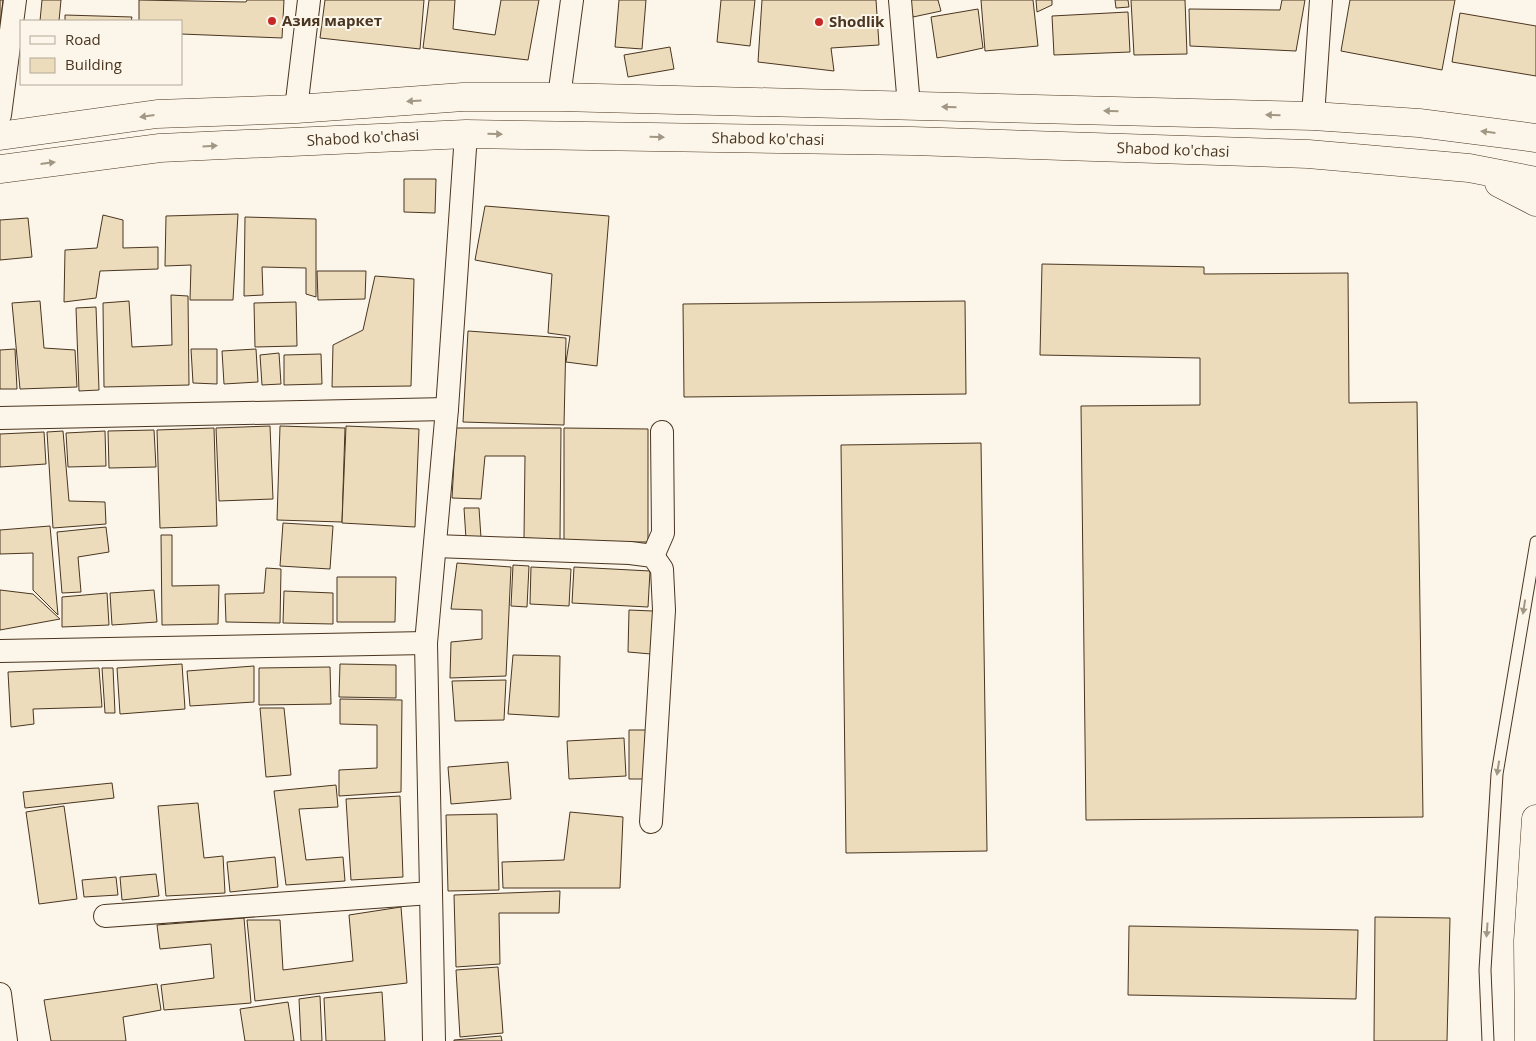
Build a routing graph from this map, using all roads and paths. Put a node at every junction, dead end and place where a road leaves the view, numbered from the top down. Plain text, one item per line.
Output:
1 (15, 0) edge
2 (309, 0) edge
3 (572, 0) edge
4 (900, 0) edge
5 (1321, 0) edge
6 (559, 97) junction
7 (909, 106) junction
8 (296, 109) junction
9 (0, 114) edge
10 (1313, 116) junction
11 (466, 134) junction
12 (0, 136) edge
13 (1536, 138) edge
14 (1468, 168) junction
15 (0, 169) edge
16 (1536, 182) edge
17 (1536, 202) edge
18 (448, 409) junction
19 (0, 418) edge
20 (662, 432) dead end
21 (1536, 542) edge
22 (435, 546) junction
23 (653, 556) junction
24 (426, 643) junction
25 (0, 651) edge
26 (1536, 819) edge
27 (651, 822) dead end
28 (431, 893) junction
29 (105, 916) dead end
30 (0, 994) edge
31 (6, 1041) edge
32 (434, 1041) edge
33 (1488, 1041) edge
34 (1529, 1041) edge

1 - 9 street
2 - 8 street
3 - 6 street
4 - 7 street
5 - 10 street
6 - 7 main road
6 -> 8 main road
10 -> 7 main road
8 -> 12 main road
13 -> 10 main road
11 -> 14 main road, Shabod ko'chasi
15 -> 11 main road, Shabod ko'chasi
11 - 18 street
14 - 16 main road, Shabod ko'chasi
14 - 17 main road
18 - 19 street
18 - 22 street
20 - 23 street
21 -> 33 lane
22 - 23 street
22 - 24 street
23 - 27 street
24 - 25 street
24 - 28 street
26 - 34 main road
28 - 29 street
28 - 32 street
30 - 31 street

